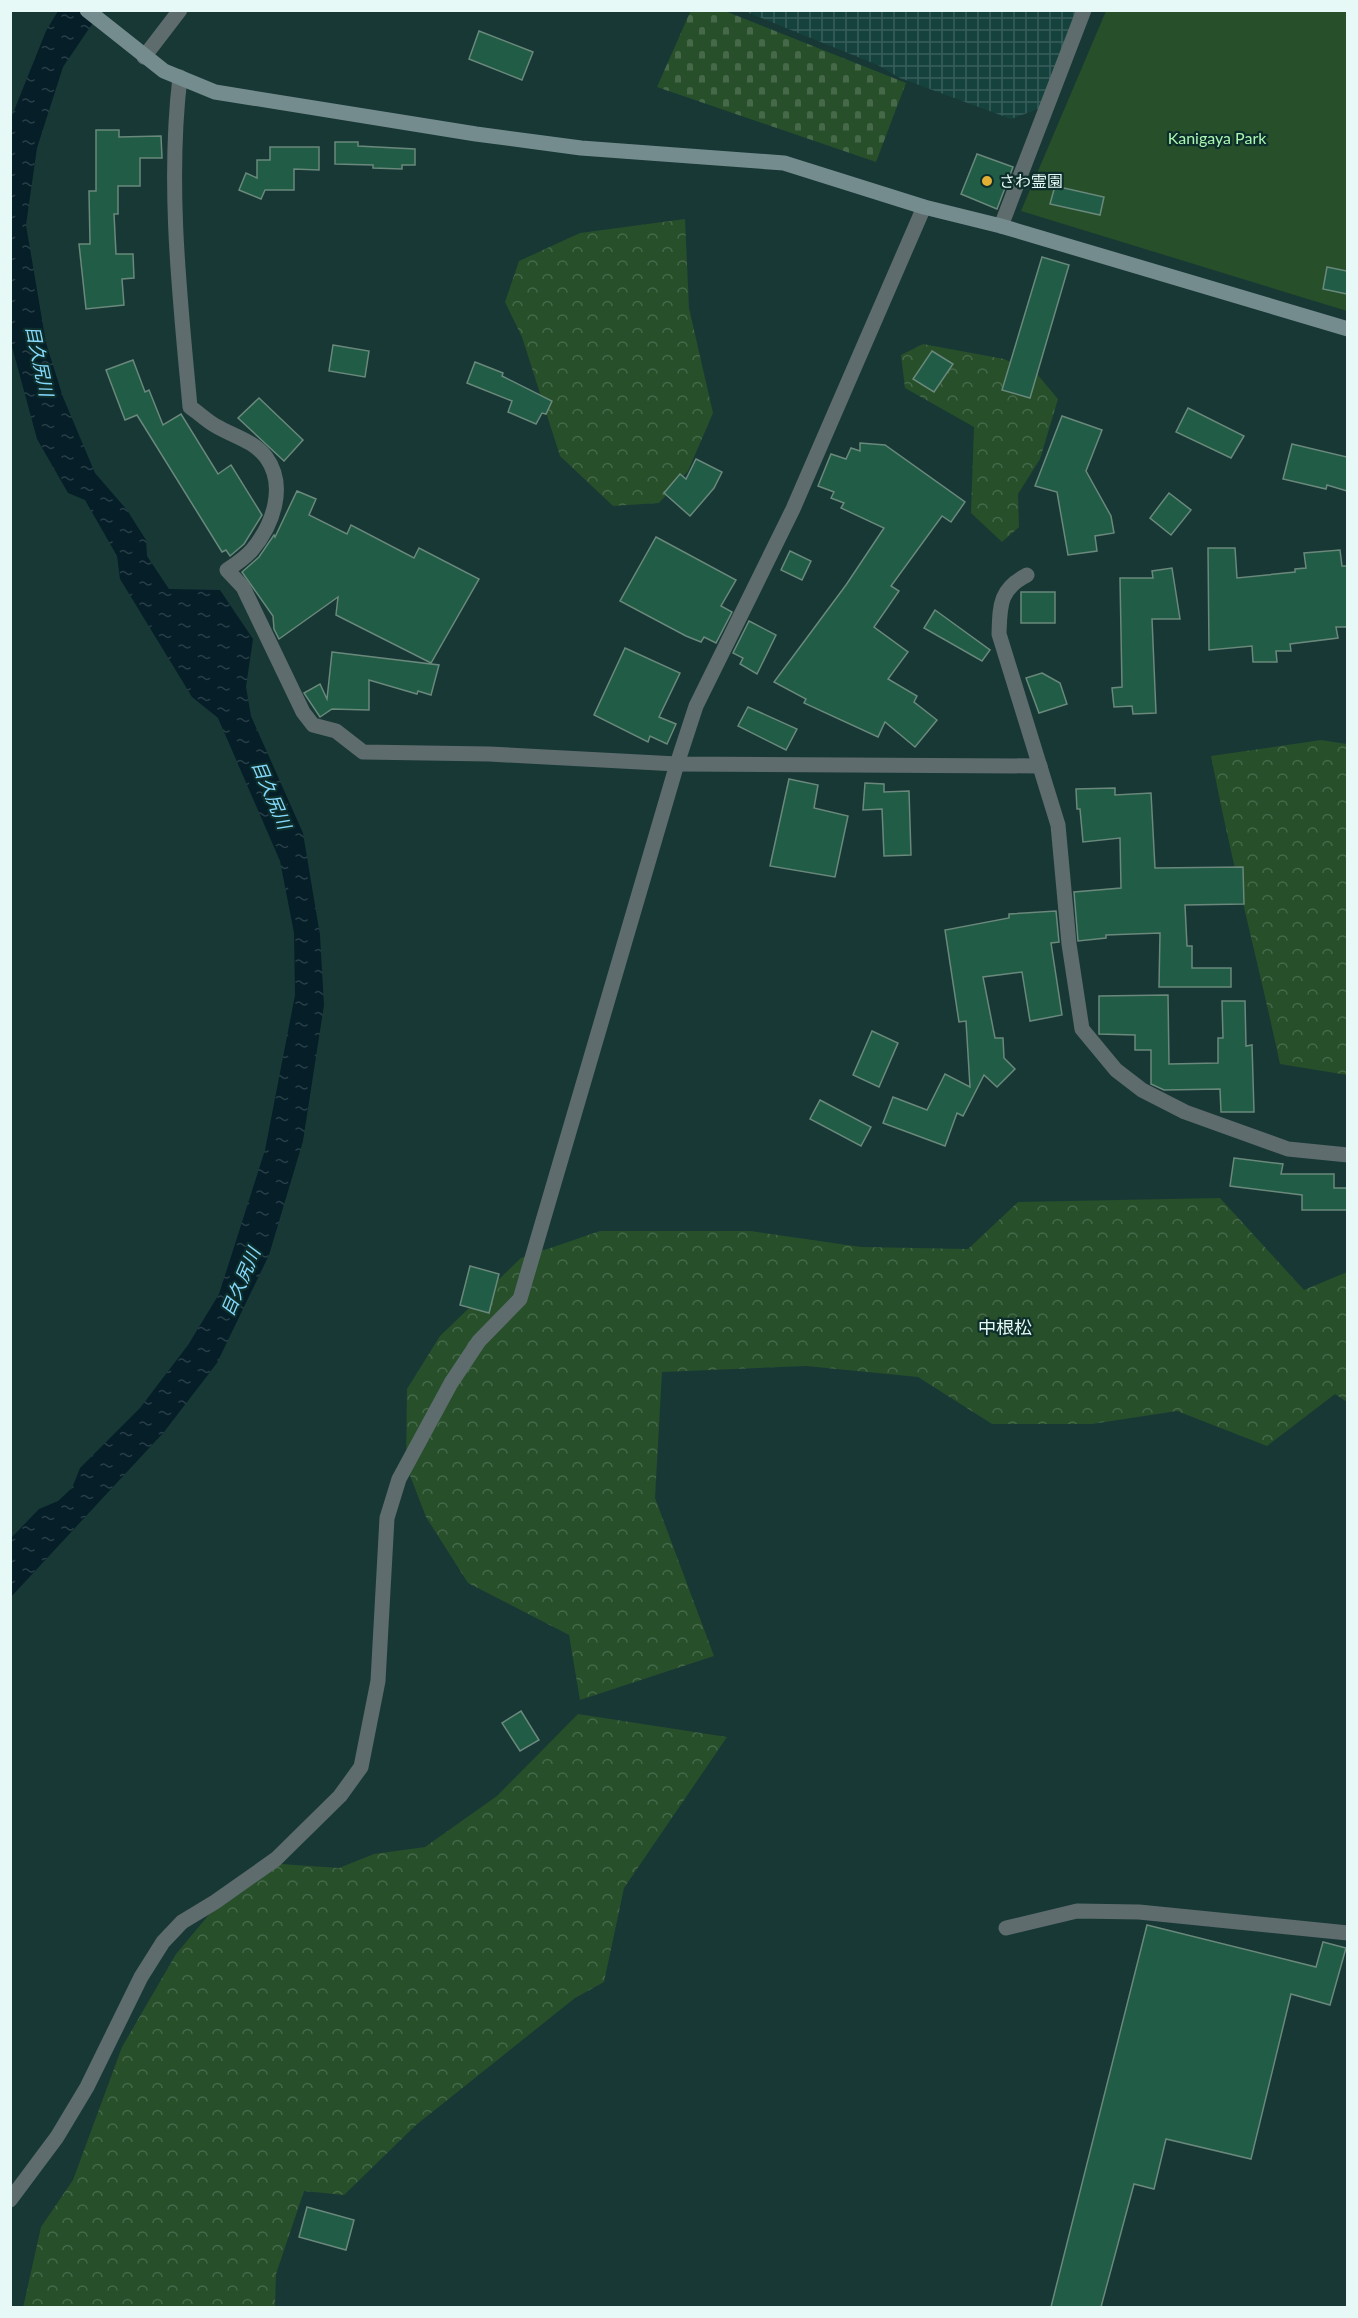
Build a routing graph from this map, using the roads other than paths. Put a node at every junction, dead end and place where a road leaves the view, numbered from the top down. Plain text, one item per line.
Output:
1 (87, 10) edge
2 (180, 10) edge
3 (1084, 10) edge
4 (144, 57) junction
5 (180, 78) junction
6 (924, 207) junction
7 (1001, 226) junction
8 (1347, 329) edge
9 (1027, 575) dead end
10 (677, 764) junction
11 (1040, 766) junction
12 (1347, 1155) edge
13 (1006, 1928) dead end
14 (1347, 1933) edge
15 (10, 2200) edge

1 - 4 street
2 - 4 street
3 - 7 street
4 - 5 street
5 - 6 street
5 - 10 street
6 - 7 street
6 - 10 street
7 - 8 street
9 - 11 street
10 - 11 street
10 - 15 street
11 - 12 street
13 - 14 street

